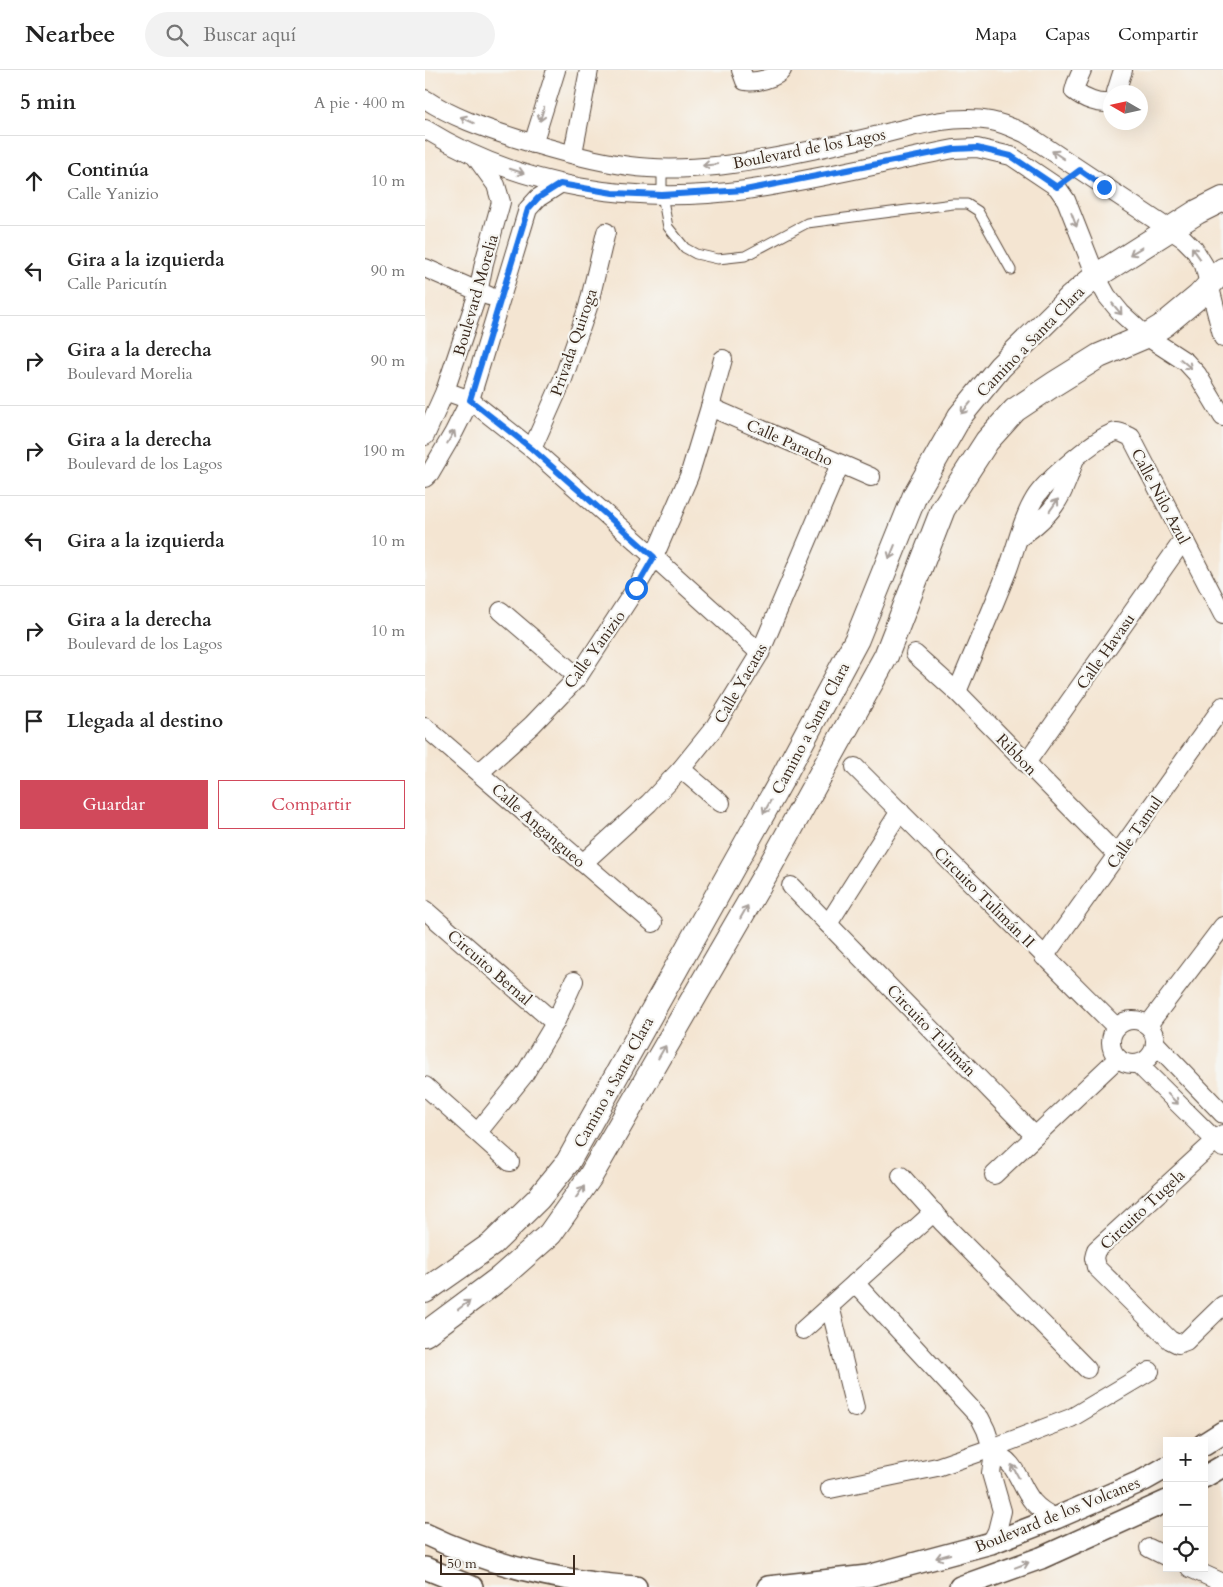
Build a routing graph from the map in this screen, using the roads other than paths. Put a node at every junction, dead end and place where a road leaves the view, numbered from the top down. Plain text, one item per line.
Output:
1 (556, 70) edge
2 (589, 70) edge
3 (741, 70) edge
4 (783, 70) edge
5 (1082, 70) edge
6 (1123, 70) edge
7 (1118, 85) edge
8 (425, 99) edge
9 (1103, 103) edge
10 (962, 120) junction
11 (425, 129) edge
12 (890, 132) junction
13 (1026, 134) junction
14 (533, 144) junction
15 (964, 148) junction
16 (573, 153) junction
17 (475, 156) junction
18 (1011, 156) junction
19 (899, 160) junction
20 (662, 168) junction
21 (1080, 170) junction
22 (560, 184) junction
23 (1057, 187) junction
24 (662, 195) junction
25 (1223, 200) edge
26 (501, 202) junction
27 (528, 209) junction
28 (1172, 230) junction
29 (606, 232) dead end
30 (425, 268) edge
31 (1011, 270) dead end
32 (1095, 276) junction
33 (1216, 277) edge
34 (479, 293) junction
35 (501, 300) junction
36 (1146, 336) junction
37 (1223, 338) edge
38 (723, 359) dead end
39 (445, 392) junction
40 (470, 400) junction
41 (710, 407) junction
42 (1223, 417) edge
43 (428, 418) edge
44 (425, 436) edge
45 (532, 449) junction
46 (840, 464) junction
47 (871, 477) dead end
48 (425, 478) edge
49 (1184, 539) junction
50 (654, 557) junction
51 (501, 611) dead end
52 (1223, 615) edge
53 (760, 652) junction
54 (915, 654) dead end
55 (578, 677) junction
56 (957, 692) junction
57 (1223, 706) edge
58 (425, 727) edge
59 (1026, 763) junction
60 (855, 767) dead end
61 (681, 768) junction
62 (479, 773) junction
63 (721, 803) dead end
64 (899, 811) junction
65 (1117, 855) junction
66 (583, 863) junction
67 (791, 886) dead end
68 (425, 910) edge
69 (653, 923) dead end
70 (829, 924) junction
71 (1223, 926) edge
72 (1044, 957) junction
73 (574, 981) dead end
74 (555, 1023) junction
75 (1148, 1025) junction
76 (1116, 1027) junction
77 (1156, 1044) junction
78 (1118, 1058) junction
79 (1139, 1064) junction
80 (425, 1086) edge
81 (1223, 1114) edge
82 (478, 1132) junction
83 (1035, 1136) junction
84 (1221, 1141) edge
85 (510, 1162) dead end
86 (994, 1175) dead end
87 (901, 1176) dead end
88 (934, 1212) junction
89 (855, 1283) junction
90 (425, 1291) edge
91 (1223, 1305) edge
92 (830, 1306) junction
93 (803, 1330) dead end
94 (425, 1334) edge
95 (1087, 1369) dead end
96 (1150, 1371) dead end
97 (855, 1408) dead end
98 (1223, 1432) edge
99 (1208, 1441) edge
100 (993, 1451) junction
101 (1223, 1466) edge
102 (1163, 1469) edge
103 (1208, 1475) edge
104 (830, 1489) dead end
105 (1032, 1502) junction
106 (1163, 1503) edge
107 (1002, 1511) junction
108 (1055, 1518) junction
109 (425, 1534) edge
110 (991, 1543) junction
111 (445, 1544) junction
112 (1149, 1548) dead end
113 (1163, 1555) edge
114 (429, 1570) edge
115 (1201, 1572) edge
116 (1220, 1579) edge
117 (472, 1587) edge
118 (636, 1587) edge
119 (768, 1587) edge
120 (960, 1587) edge

1 -> 14 street
2 - 16 street
3 - 4 street
5 - 9 street
6 - 7 street
14 -> 8 street, Boulevard de los Lagos
10 - 12 street, Boulevard de los Lagos
10 - 13 street, Boulevard de los Lagos
10 - 15 street
11 - 17 street, Boulevard de los Lagos
12 - 19 street
12 -> 20 street, Boulevard de los Lagos
13 - 18 street
21 -> 13 street, Boulevard de los Lagos
14 - 16 street, Boulevard de los Lagos
15 - 18 street, Boulevard de los Lagos
15 - 19 street, Boulevard de los Lagos
16 - 20 street, Boulevard de los Lagos
17 -> 22 street, Boulevard de los Lagos
17 - 26 street
18 - 23 street, Boulevard de los Lagos
19 - 24 street, Boulevard de los Lagos
20 - 24 lane
21 - 23 street
21 - 28 street, Boulevard de los Lagos
22 - 24 street, Boulevard de los Lagos
22 - 27 street
23 -> 32 street, Boulevard de los Lagos
24 - 31 lane
25 - 28 main road, Camino a Santa Clara
26 - 27 street
26 - 34 street, Boulevard Morelia
27 - 35 street, Boulevard Morelia
28 -> 32 main road, Camino a Santa Clara
33 -> 28 street, Boulevard de los Lagos
29 - 45 street, Privada Quiroga
30 - 34 street
32 -> 36 street, Boulevard de los Lagos
32 -> 90 main road, Camino a Santa Clara
33 - 36 main road, Camino a Santa Clara
33 - 37 street, Boulevard de los Lagos
34 - 35 street
34 - 39 street, Boulevard Morelia
35 - 40 street, Boulevard Morelia
36 -> 42 street, Boulevard de los Lagos
94 -> 36 main road, Camino a Santa Clara
38 - 41 street, Calle Yanizio
39 - 40 street
39 - 43 street, Boulevard Morelia
40 - 45 street
48 -> 40 street, Boulevard Morelia
41 - 46 street, Calle Paracho
41 - 50 street, Calle Yanizio
43 - 44 street, Boulevard Morelia
45 - 50 street
46 - 47 street, Calle Paracho
46 - 53 street, Calle Yacatas
49 - 52 street, Calle Nilo Azul
49 - 56 street, Calle Nilo Azul
49 - 59 street, Calle Havasu
50 - 53 street
50 - 55 street, Calle Yanizio
51 - 55 street
53 - 61 street, Calle Yacatas
54 - 56 street, Ribbon
55 - 62 street, Calle Yanizio
56 - 59 street, Ribbon
57 - 65 street, Calle Tamul
58 - 62 street, Calle Angangueo
59 - 65 street, Ribbon
60 - 64 street, Circuito Tulimán II
61 - 63 street
61 - 66 street, Calle Yacatas
62 - 66 street, Calle Angangueo
64 - 70 street
64 - 72 street, Circuito Tulimán II
65 - 72 street, Calle Tamul
66 - 69 street, Calle Angangueo
67 - 70 street, Circuito Tulimán
68 - 74 street, Circuito Bernal
70 - 83 street, Circuito Tulimán
71 - 75 street
72 - 76 street, Circuito Tulimán II
73 - 74 street
74 - 82 street
75 - 76 street
75 - 77 street
76 - 78 street
77 - 79 street
77 - 81 street
78 - 79 street
78 - 83 street
79 -> 84 street
80 - 82 street
82 - 85 street
83 - 86 street
84 - 91 street, Circuito Tugela
87 - 88 street
88 - 89 street
88 - 95 street
89 - 92 street
89 - 100 street
92 - 93 street
92 - 97 street
96 - 100 street
98 - 99 street
100 - 104 street
105 -> 100 street
100 - 107 street
101 - 103 street
102 - 108 street, Boulevard de los Volcanes
105 - 107 street
105 - 108 street
120 -> 106 street, Boulevard de los Volcanes
107 - 110 street
108 - 110 street, Boulevard de los Volcanes
109 - 111 street
110 -> 119 street, Boulevard de los Volcanes
111 - 114 street
111 - 118 street
112 - 113 street
114 - 117 street
115 - 116 street

